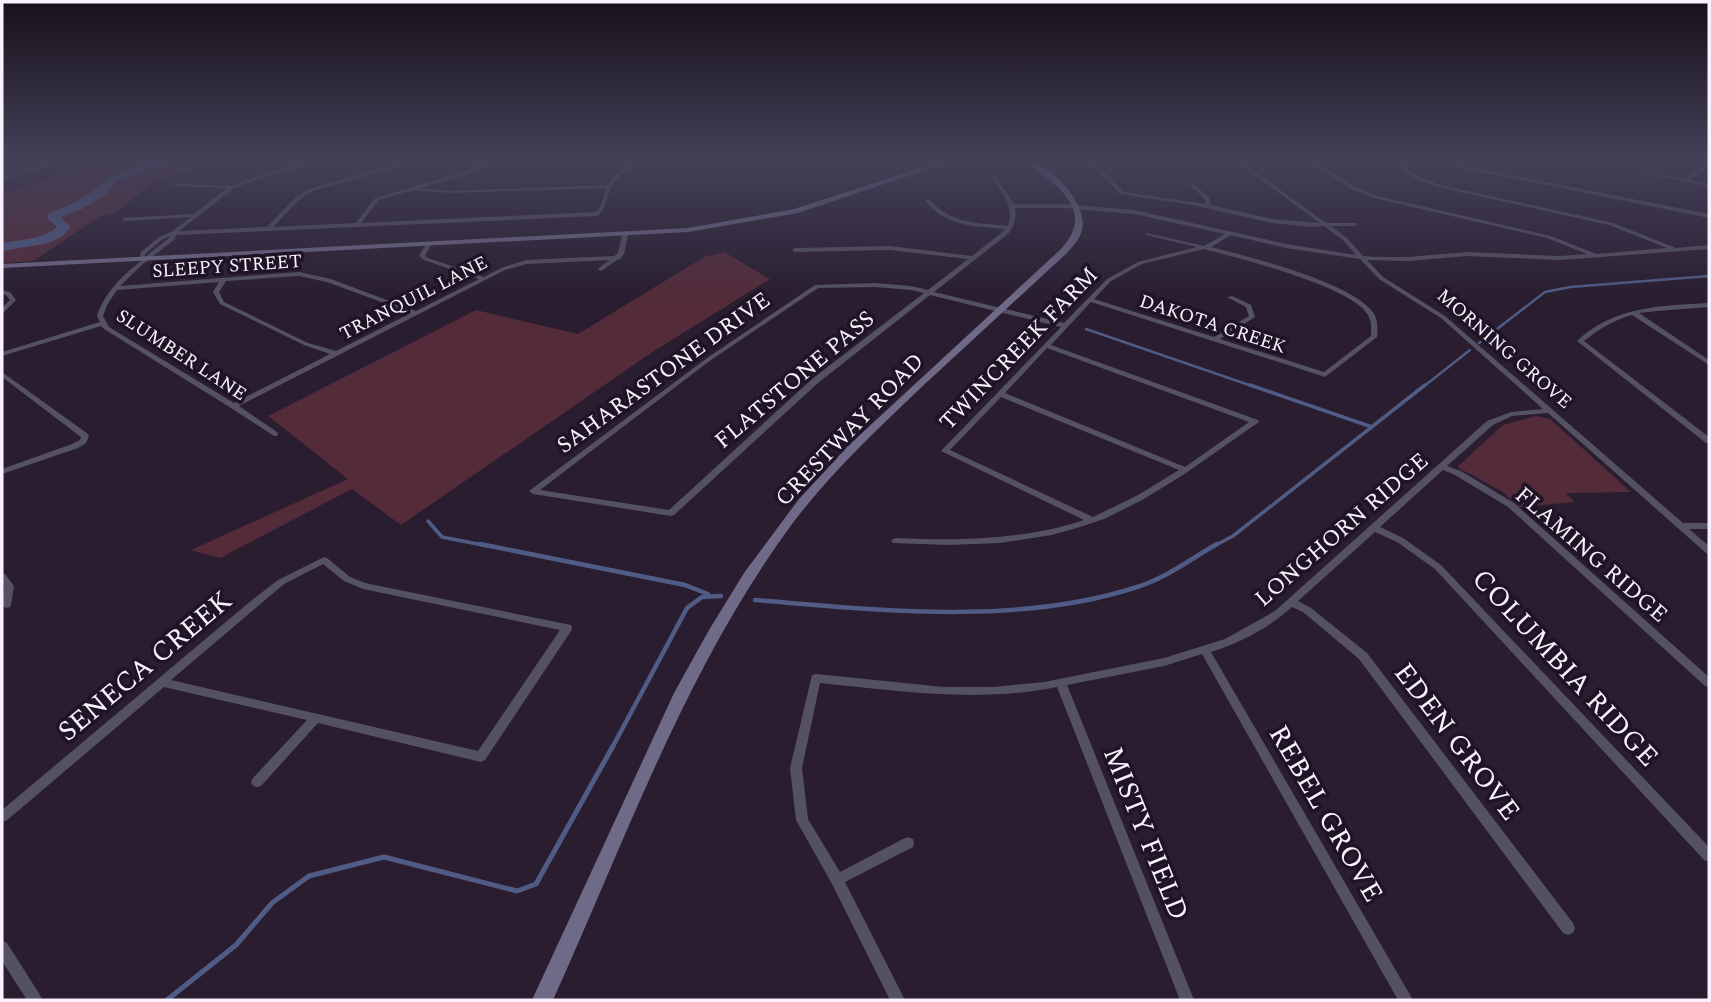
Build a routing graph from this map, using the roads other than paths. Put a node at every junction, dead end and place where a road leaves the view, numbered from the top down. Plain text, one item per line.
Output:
1 (1013, 206) edge
2 (205, 207) edge
3 (289, 207) edge
4 (371, 207) edge
5 (603, 207) edge
6 (804, 207) edge
7 (934, 207) edge
8 (1061, 207) edge
9 (1076, 207) junction
10 (1210, 207) edge
11 (1301, 207) edge
12 (1418, 207) edge
13 (1533, 207) edge
14 (1662, 207) edge
15 (193, 215) junction
16 (1709, 216) edge
17 (125, 219) dead end
18 (1355, 224) dead end
19 (357, 225) junction
20 (1326, 225) junction
21 (1010, 228) junction
22 (268, 229) junction
23 (173, 233) junction
24 (1231, 233) junction
25 (1148, 234) dead end
26 (625, 235) junction
27 (428, 245) junction
28 (1709, 247) edge
29 (1203, 248) junction
30 (1675, 249) junction
31 (795, 250) dead end
32 (1596, 255) junction
33 (618, 257) junction
34 (973, 258) junction
35 (1363, 258) junction
36 (143, 260) junction
37 (2, 266) edge
38 (601, 269) dead end
39 (224, 279) junction
40 (485, 279) junction
41 (117, 288) junction
42 (2, 292) edge
43 (930, 292) junction
44 (1230, 297) dead end
45 (1091, 300) junction
46 (1709, 305) edge
47 (1000, 308) junction
48 (2, 311) edge
49 (1632, 312) junction
50 (417, 313) junction
51 (103, 323) junction
52 (1066, 326) junction
53 (1214, 340) junction
54 (1047, 346) junction
55 (2, 354) edge
56 (337, 354) junction
57 (1709, 363) edge
58 (2, 374) edge
59 (1000, 394) junction
60 (234, 406) junction
61 (1548, 411) junction
62 (274, 434) dead end
63 (1709, 441) edge
64 (1442, 467) junction
65 (1183, 469) junction
66 (2, 472) edge
67 (533, 491) joint
68 (1092, 520) junction
69 (1681, 526) junction
70 (1709, 526) edge
71 (1374, 528) junction
72 (896, 541) dead end
73 (1709, 551) edge
74 (2, 576) edge
75 (1292, 602) junction
76 (6, 605) dead end
77 (1205, 651) junction
78 (162, 682) junction
79 (1061, 683) junction
80 (1709, 683) edge
81 (315, 719) junction
82 (257, 782) dead end
83 (2, 817) edge
84 (908, 843) dead end
85 (1709, 856) edge
86 (837, 880) junction
87 (1569, 928) dead end
88 (2, 948) edge
89 (35, 1000) edge
90 (542, 1000) edge
91 (898, 1000) edge
92 (1187, 1000) edge
93 (1406, 1000) edge

1 - 21 street
2 - 15 street, SLUMBER LANE
3 - 22 street
4 - 19 street
5 - 19 street
6 - 26 street
7 - 21 street
8 - 9 street
9 - 24 street
9 - 47 street, CRESTWAY ROAD
10 - 20 street
11 - 20 street, MORNING GROVE
12 - 32 street
13 - 30 street
14 - 16 street
15 - 17 street
15 - 23 street, SLUMBER LANE
18 - 20 street
19 - 22 street
20 - 35 street, MORNING GROVE
21 - 34 street, FLATSTONE PASS
22 - 23 street
23 - 36 street, SLUMBER LANE
24 - 29 street, TWINCREEK FARM
24 - 35 street
25 - 29 street
26 - 27 street
26 - 33 street
27 - 36 street
27 - 40 street
28 - 30 street
29 - 45 street, TWINCREEK FARM
29 - 53 street, DAKOTA CREEK
30 - 32 street
31 - 34 street
32 - 35 street
33 - 38 street
33 - 40 street, TRANQUIL LANE
34 - 43 street, FLATSTONE PASS
35 - 61 street, MORNING GROVE
36 - 37 street
36 - 41 street, SLUMBER LANE
39 - 41 street, SLEEPY STREET
39 - 50 street, SLEEPY STREET
39 - 56 street
40 - 50 street, TRANQUIL LANE
41 - 51 street, SLUMBER LANE
42 - 48 street
43 - 47 street
43 - 67 street, SAHARASTONE DRIVE
43 - 67 street, FLATSTONE PASS
44 - 53 street
45 - 52 street, TWINCREEK FARM
45 - 53 street, DAKOTA CREEK
46 - 49 street
47 - 52 street
47 - 90 street, CRESTWAY ROAD
49 - 57 street
49 - 63 street
50 - 56 street, TRANQUIL LANE
51 - 55 street
51 - 60 street, SLUMBER LANE
52 - 54 street, TWINCREEK FARM
54 - 59 street, TWINCREEK FARM
54 - 65 street
56 - 60 street, TRANQUIL LANE
58 - 66 street
59 - 65 street
59 - 68 street, TWINCREEK FARM
60 - 62 street, SLUMBER LANE
61 - 64 street, LONGHORN RIDGE
61 - 69 street, MORNING GROVE
64 - 71 street, LONGHORN RIDGE
64 - 80 street, FLAMING RIDGE
65 - 68 street
68 - 72 street
69 - 70 street
69 - 73 street, MORNING GROVE
71 - 75 street, LONGHORN RIDGE
71 - 85 street, COLUMBIA RIDGE
74 - 76 street
75 - 77 street, LONGHORN RIDGE
75 - 87 street, EDEN GROVE
77 - 79 street, LONGHORN RIDGE
77 - 93 street, REBEL GROVE
78 - 81 street
78 - 81 street, SENECA CREEK
78 - 83 street, SENECA CREEK
79 - 86 street, LONGHORN RIDGE
79 - 92 street, MISTY FIELD
81 - 82 street
84 - 86 street
86 - 91 street
88 - 89 street

